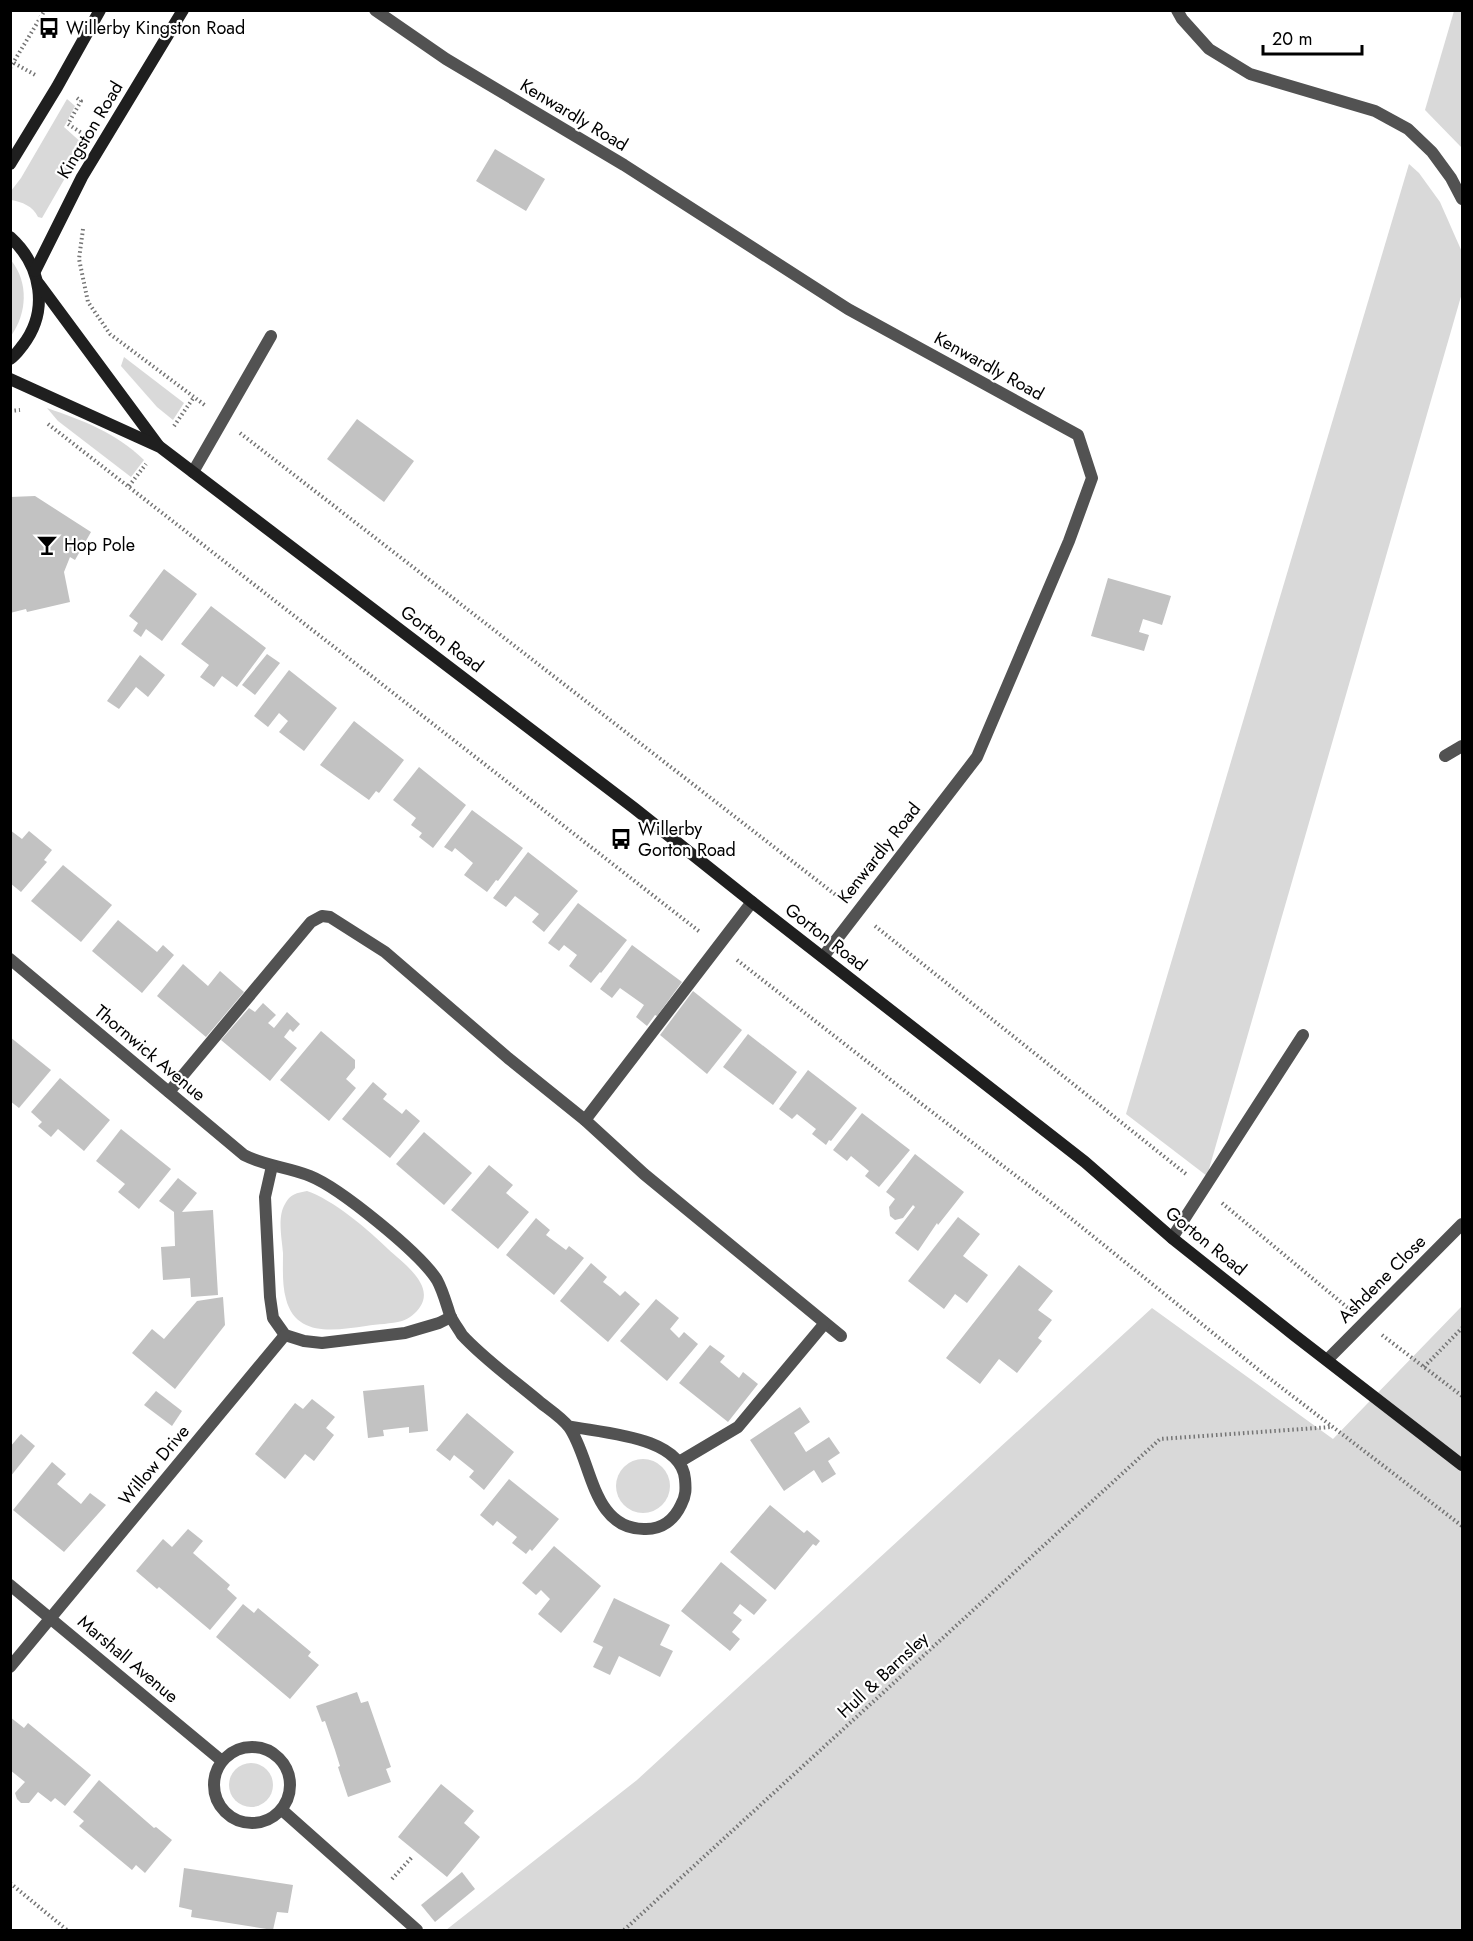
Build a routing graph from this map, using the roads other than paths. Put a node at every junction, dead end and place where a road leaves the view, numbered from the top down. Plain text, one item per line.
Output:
1 (100, 10) edge
2 (183, 10) edge
3 (375, 10) edge
4 (1177, 10) edge
5 (10, 164) edge
6 (1462, 199) edge
7 (10, 237) edge
8 (35, 271) junction
9 (39, 284) junction
10 (271, 336) dead end
11 (10, 359) edge
12 (10, 379) edge
13 (160, 447) junction
14 (193, 472) junction
15 (1462, 746) edge
16 (1445, 756) dead end
17 (752, 903) junction
18 (823, 957) junction
19 (10, 959) edge
20 (1303, 1035) dead end
21 (169, 1092) junction
22 (585, 1120) junction
23 (272, 1166) junction
24 (1462, 1224) edge
25 (1172, 1238) junction
26 (451, 1317) junction
27 (825, 1323) junction
28 (285, 1335) junction
29 (841, 1336) dead end
30 (1328, 1359) junction
31 (568, 1426) junction
32 (679, 1462) junction
33 (1462, 1464) edge
34 (10, 1585) edge
35 (51, 1618) junction
36 (10, 1667) edge
37 (222, 1761) junction
38 (282, 1810) junction
39 (417, 1930) edge

1 - 5 main road
2 - 8 main road, Kingston Road
3 - 18 street, Kenwardly Road
4 - 6 street
7 - 8 main road
8 - 9 main road
9 - 11 main road
9 - 13 main road, Gorton Road
10 - 14 street
12 - 13 main road, Gorton Road
13 - 14 main road, Gorton Road
14 - 17 main road, Gorton Road
15 - 16 street
17 - 18 main road, Gorton Road
17 - 22 street
18 - 25 main road, Gorton Road
19 - 21 street, Thornwick Avenue
20 - 25 street
21 - 22 street
21 - 23 street, Thornwick Avenue
22 - 27 street
23 - 26 street, Thornwick Avenue
23 - 28 street
24 - 30 street, Ashdene Close
25 - 30 main road, Gorton Road
26 - 28 street
26 - 31 street, Thornwick Avenue
27 - 29 street
27 - 32 street
28 - 35 street, Willow Drive
30 - 33 main road, Gorton Road
31 - 32 street, Thornwick Avenue
31 - 32 street, Thornwick Avenue
34 - 35 street, Marshall Avenue
35 - 36 street, Willow Drive
35 - 37 street, Marshall Avenue
37 - 38 street
37 - 38 street
38 - 39 street

